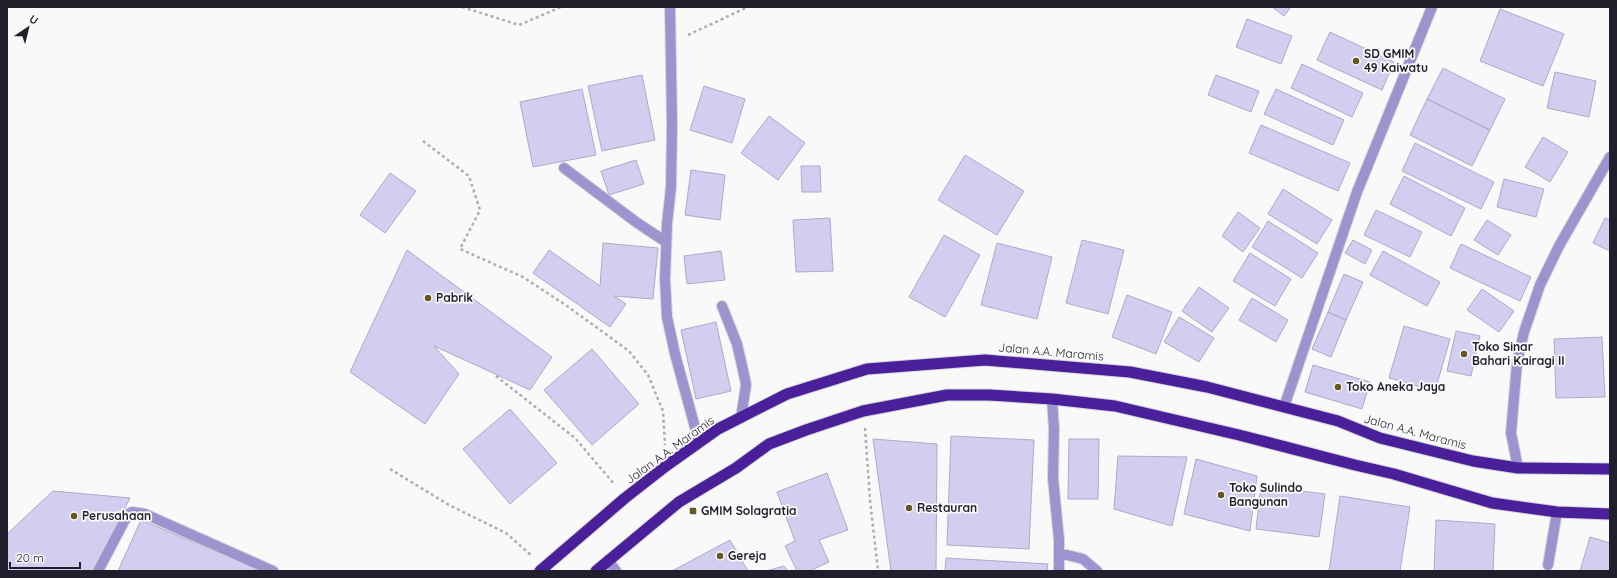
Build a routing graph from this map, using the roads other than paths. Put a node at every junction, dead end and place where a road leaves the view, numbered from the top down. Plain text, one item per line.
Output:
1 (670, 7) edge
2 (1432, 7) edge
3 (1610, 157) edge
4 (564, 168) dead end
5 (1605, 174) edge
6 (666, 242) junction
7 (722, 306) dead end
8 (1052, 399) junction
9 (1284, 407) junction
10 (741, 418) junction
11 (699, 442) junction
12 (1518, 468) junction
13 (1610, 469) edge
14 (1557, 512) junction
15 (1610, 514) edge
16 (1059, 553) junction
17 (608, 560) junction
18 (1548, 565) dead end
19 (542, 569) edge
20 (98, 571) edge
21 (273, 571) edge
22 (596, 571) edge
23 (616, 571) edge
24 (1059, 571) edge
25 (1097, 571) edge

1 - 6 street
2 - 9 street
3 - 5 street
4 - 6 street
5 - 12 street
6 - 11 street
7 - 10 street
8 - 14 highway
8 - 16 street
8 - 17 highway
9 - 10 highway, Jalan A.A. Maramis
9 - 12 highway, Jalan A.A. Maramis
10 - 11 highway, Jalan A.A. Maramis
11 - 19 highway, Jalan A.A. Maramis
12 - 13 highway, Jalan A.A. Maramis
14 - 15 highway
14 - 18 street
16 - 24 street
16 - 25 street
17 - 22 highway
17 - 23 street
20 - 21 street

